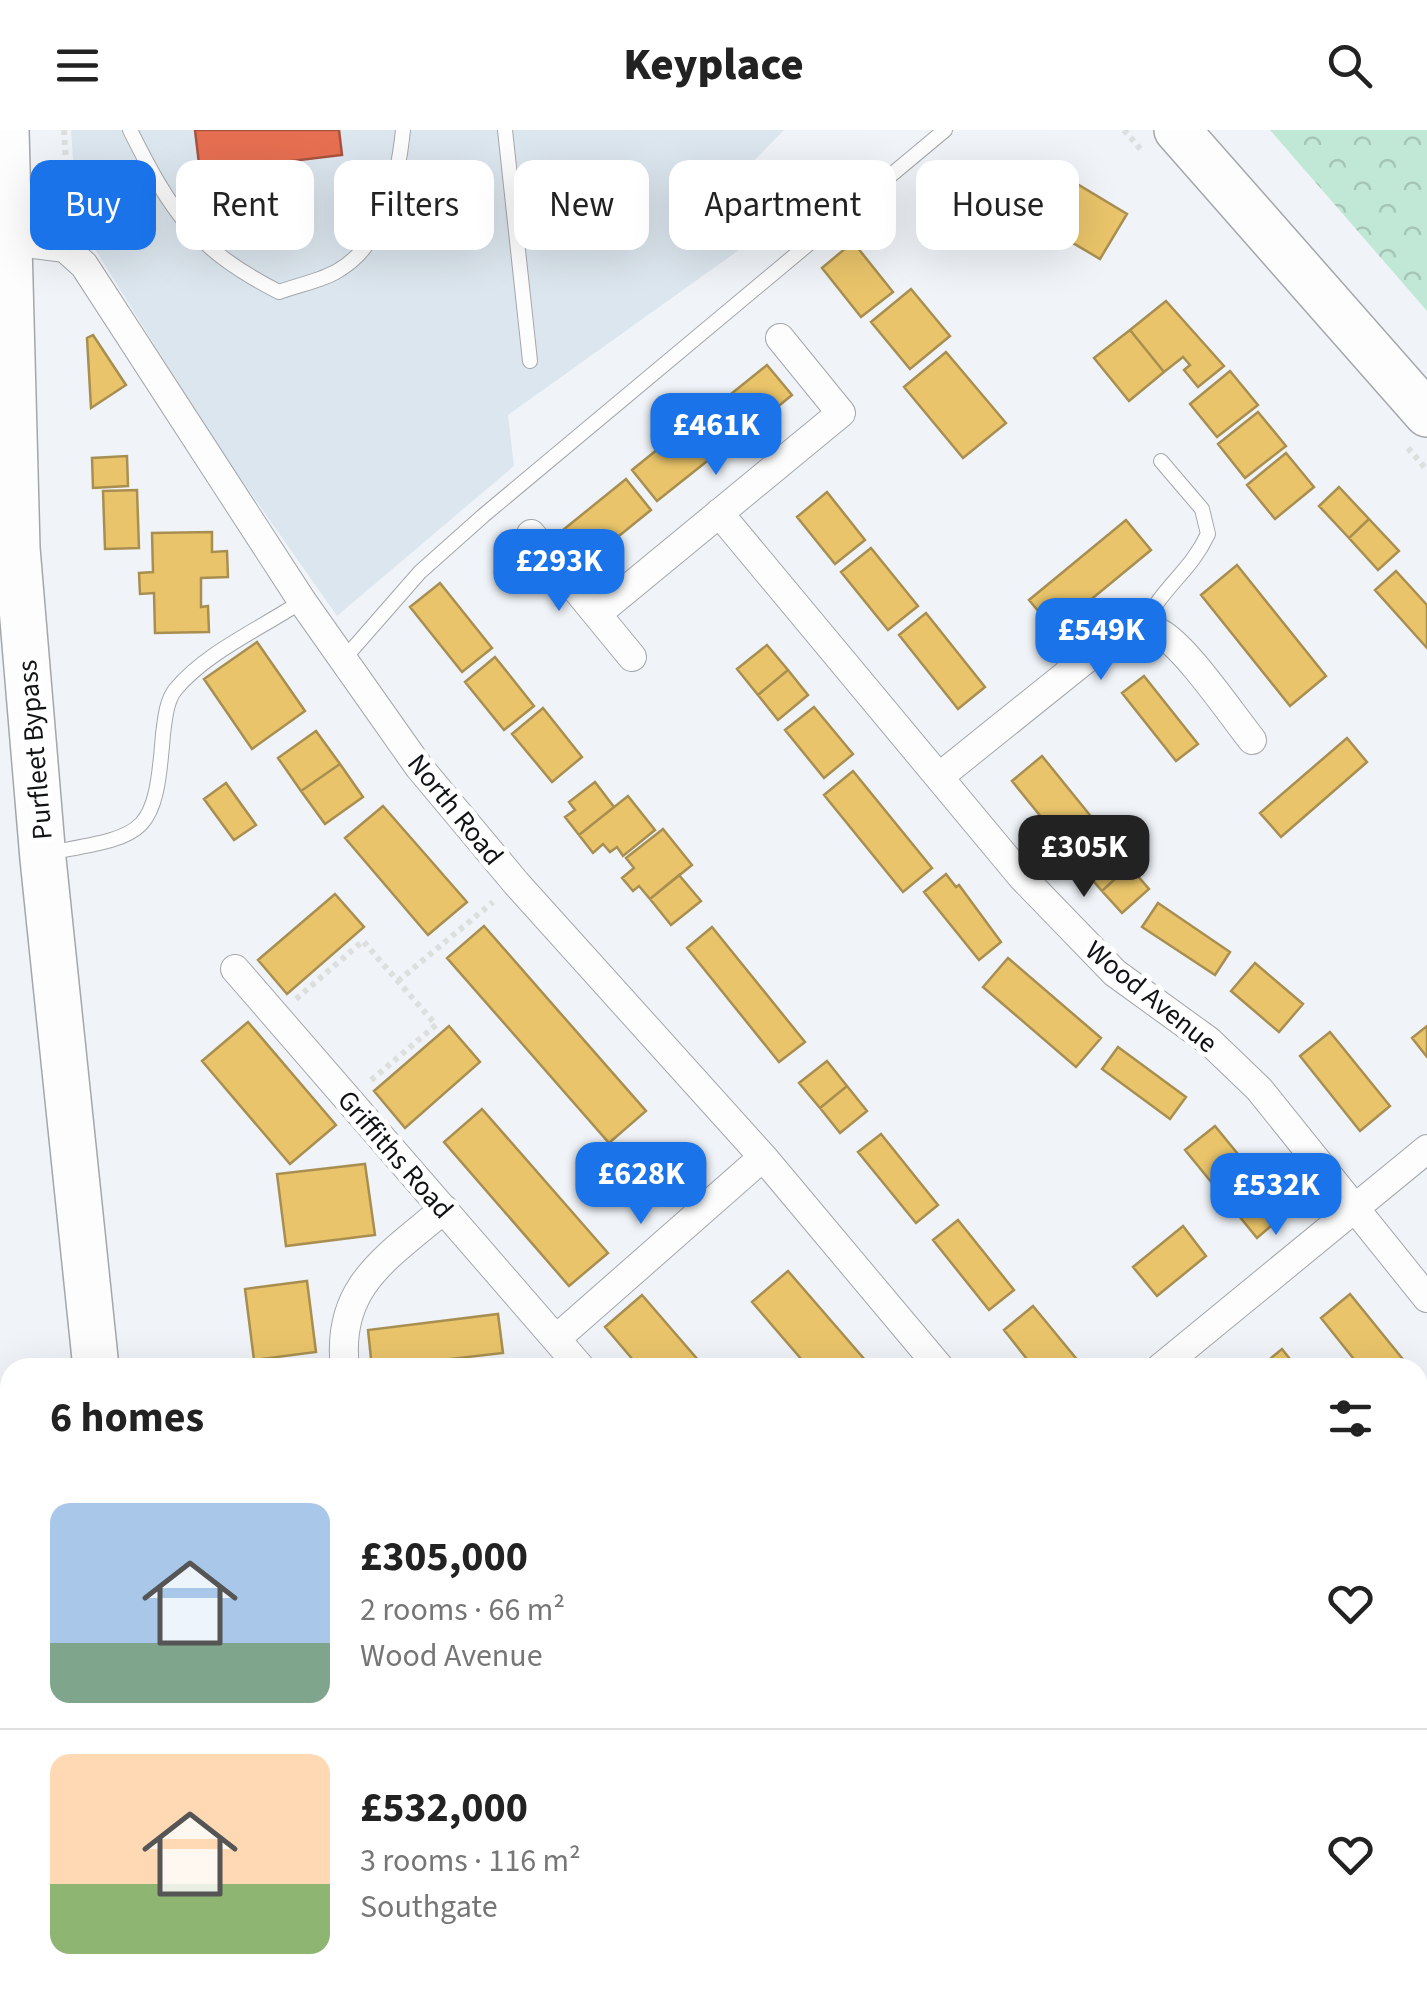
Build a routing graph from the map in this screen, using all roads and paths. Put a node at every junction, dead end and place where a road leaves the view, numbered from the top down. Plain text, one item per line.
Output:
1 (6, 130) edge
2 (64, 130) edge
3 (130, 130) edge
4 (404, 130) edge
5 (505, 130) edge
6 (946, 130) edge
7 (1177, 130) edge
8 (65, 160) edge
9 (10, 241) junction
10 (780, 338) dead end
11 (530, 360) dead end
12 (1427, 414) edge
13 (1161, 461) dead end
14 (719, 514) junction
15 (531, 534) dead end
16 (302, 601) junction
17 (597, 614) junction
18 (1144, 627) junction
19 (632, 657) dead end
20 (343, 660) junction
21 (1252, 740) dead end
22 (938, 777) junction
23 (42, 854) junction
24 (516, 883) junction
25 (236, 969) dead end
26 (398, 981) junction
27 (276, 1016) junction
28 (349, 1100) junction
29 (1427, 1149) edge
30 (763, 1157) junction
31 (444, 1209) junction
32 (1356, 1210) junction
33 (1427, 1298) edge
34 (556, 1339) junction
35 (95, 1358) edge
36 (344, 1358) edge
37 (572, 1358) edge
38 (932, 1358) edge
39 (1172, 1358) edge

1 - 9 main road, Purfleet Bypass
2 - 8 path
3 - 4 lane
5 - 11 lane
6 - 20 lane
7 - 12 main road
9 - 16 street, North Road
9 - 23 main road, Purfleet Bypass
10 - 14 street
13 - 18 lane
14 - 17 street
14 - 22 street, Wood Avenue
15 - 17 street
16 - 20 street, North Road
16 - 23 lane
17 - 19 street
18 - 21 street
18 - 22 street
20 - 24 street, North Road
22 - 32 street, Wood Avenue
23 - 35 main road, Purfleet Bypass
24 - 26 path
24 - 30 street, North Road
25 - 27 street, Griffiths Road
26 - 27 path
26 - 28 path
27 - 28 street, Griffiths Road
28 - 31 street, Griffiths Road
29 - 32 street
30 - 34 street
30 - 38 street, North Road
31 - 34 street, Griffiths Road
31 - 36 street
32 - 33 street, Wood Avenue
32 - 39 street
34 - 37 street, Griffiths Road

